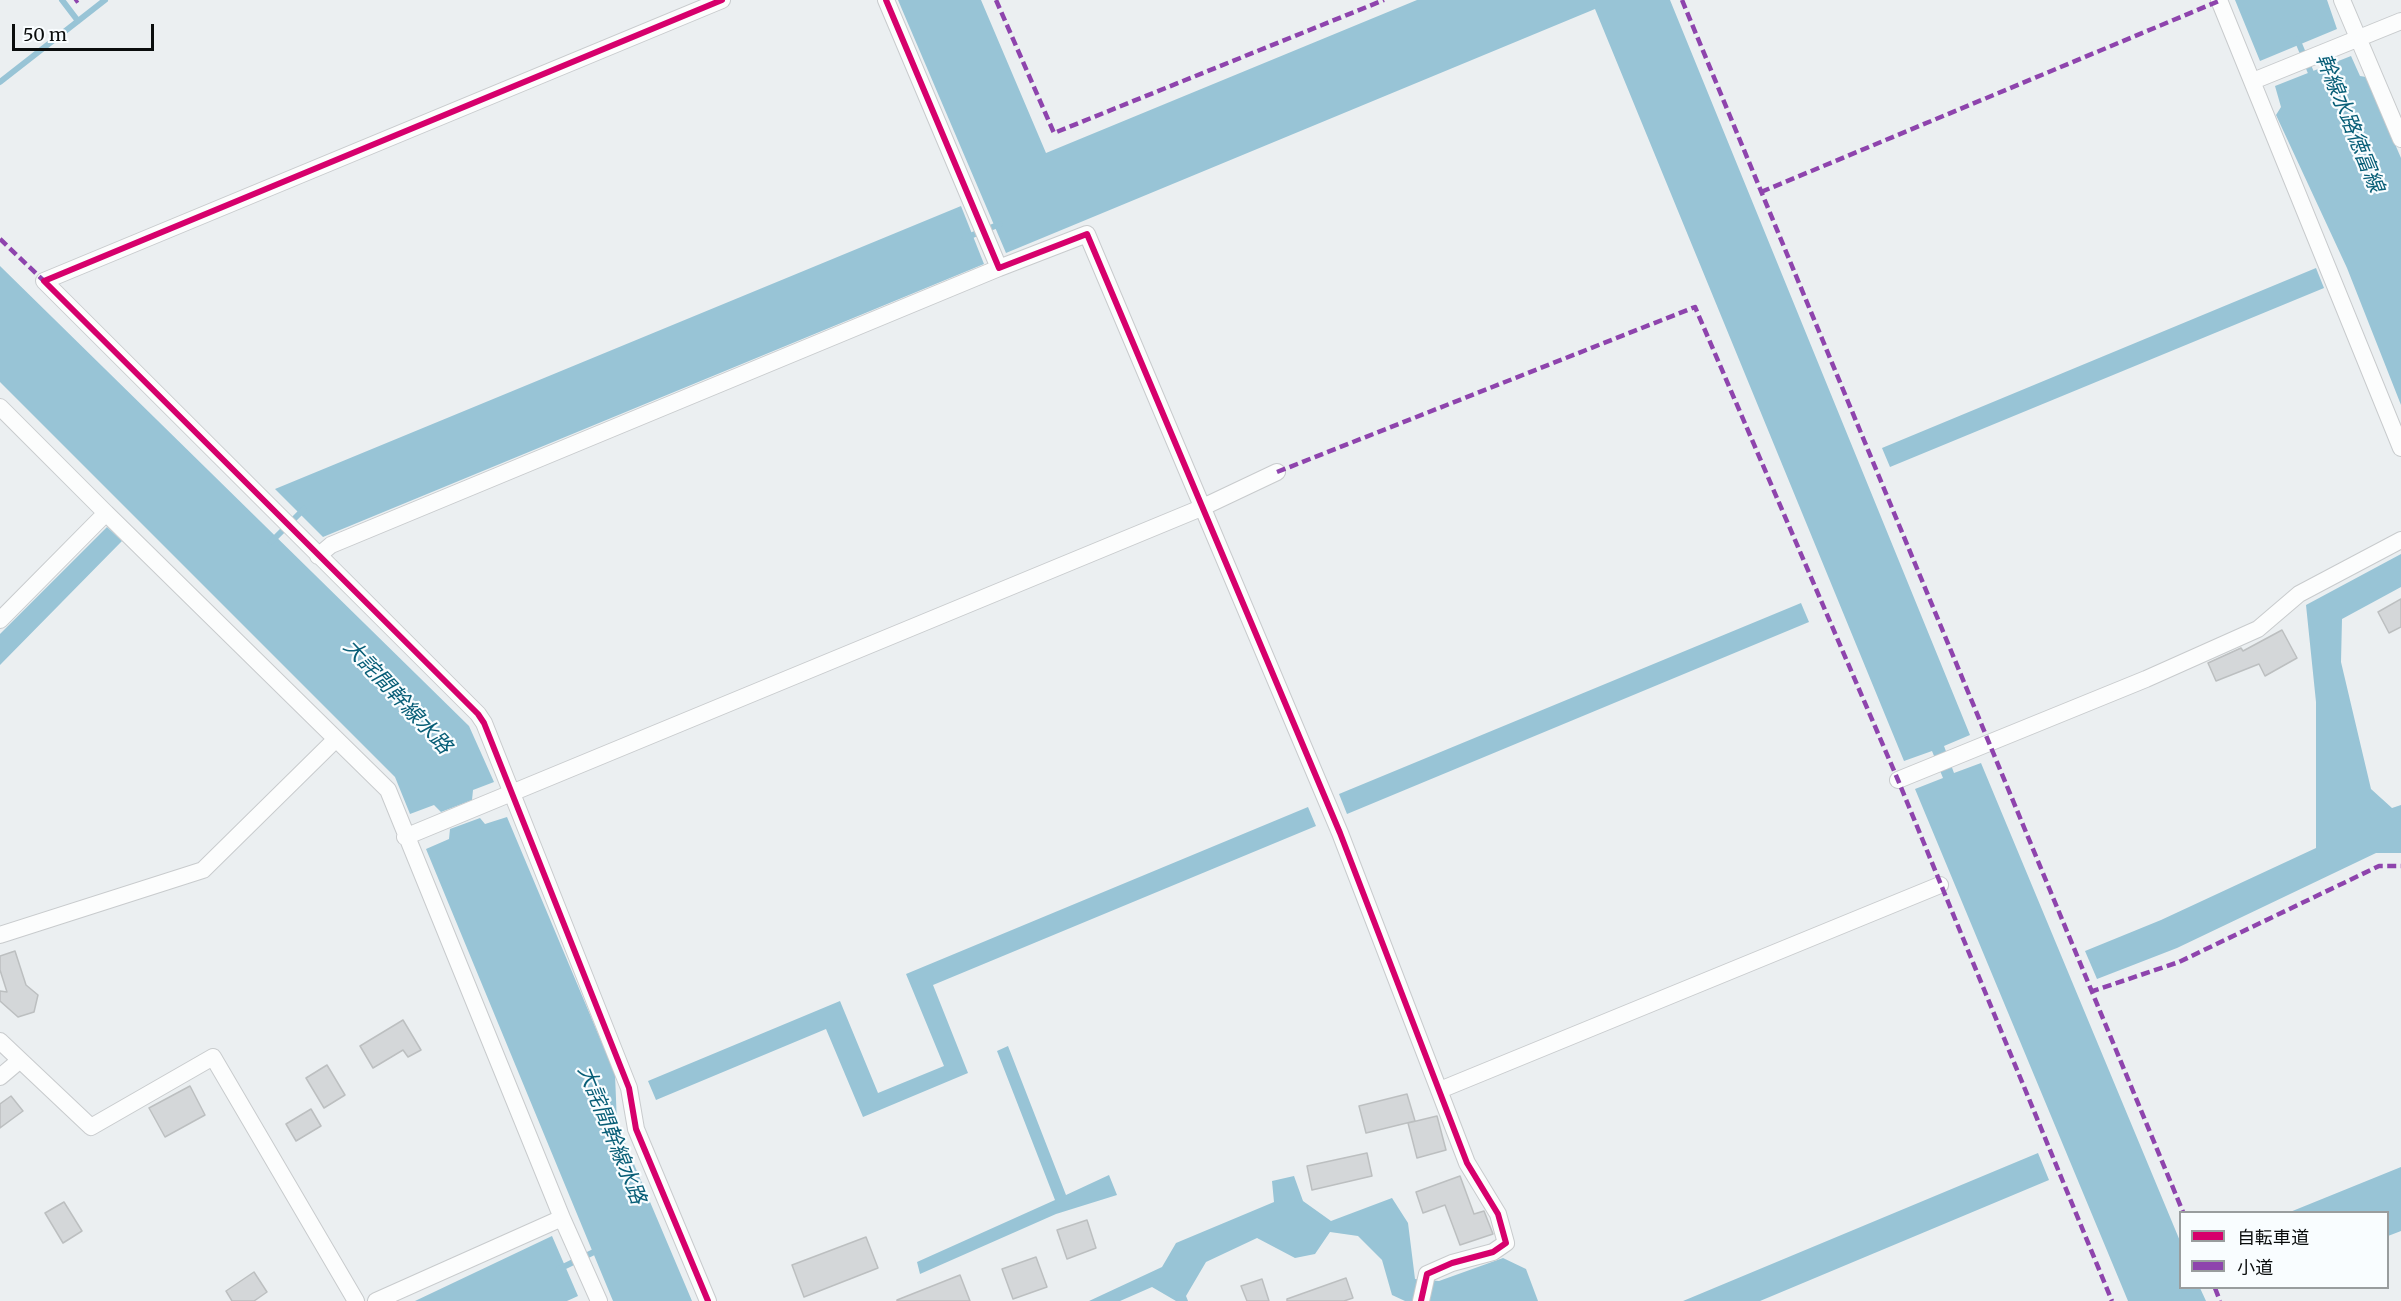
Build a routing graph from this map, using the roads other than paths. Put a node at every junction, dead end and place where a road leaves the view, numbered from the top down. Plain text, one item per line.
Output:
1 (722, 0) edge
2 (886, 0) edge
3 (2219, 0) edge
4 (2342, 0) edge
5 (2401, 21) edge
6 (2359, 39) junction
7 (2253, 81) junction
8 (2401, 139) edge
9 (999, 268) junction
10 (0, 407) edge
11 (2401, 448) edge
12 (1277, 472) dead end
13 (1201, 508) junction
14 (106, 513) junction
15 (2401, 540) edge
16 (318, 556) junction
17 (0, 620) edge
18 (336, 739) junction
19 (1898, 780) dead end
20 (513, 792) junction
21 (405, 837) junction
22 (1940, 885) dead end
23 (0, 935) edge
24 (0, 1041) edge
25 (19, 1061) junction
26 (0, 1077) edge
27 (1440, 1089) junction
28 (562, 1218) junction
29 (356, 1301) edge
30 (376, 1301) edge
31 (598, 1301) edge
32 (708, 1301) edge
33 (1421, 1301) edge

1 - 16 street
2 - 9 street
3 - 7 street
4 - 6 street
5 - 6 street
6 - 7 street
6 - 8 street
7 - 11 street
9 - 13 street
9 - 16 street
10 - 14 street
12 - 13 street
13 - 20 street
13 - 27 street
14 - 17 street
14 - 18 street
15 - 19 street
16 - 20 street
18 - 21 street
18 - 23 street
20 - 21 street
20 - 32 street
21 - 28 street
22 - 27 street
24 - 25 street
25 - 26 street
25 - 29 street
27 - 33 street
28 - 30 street
28 - 31 street

